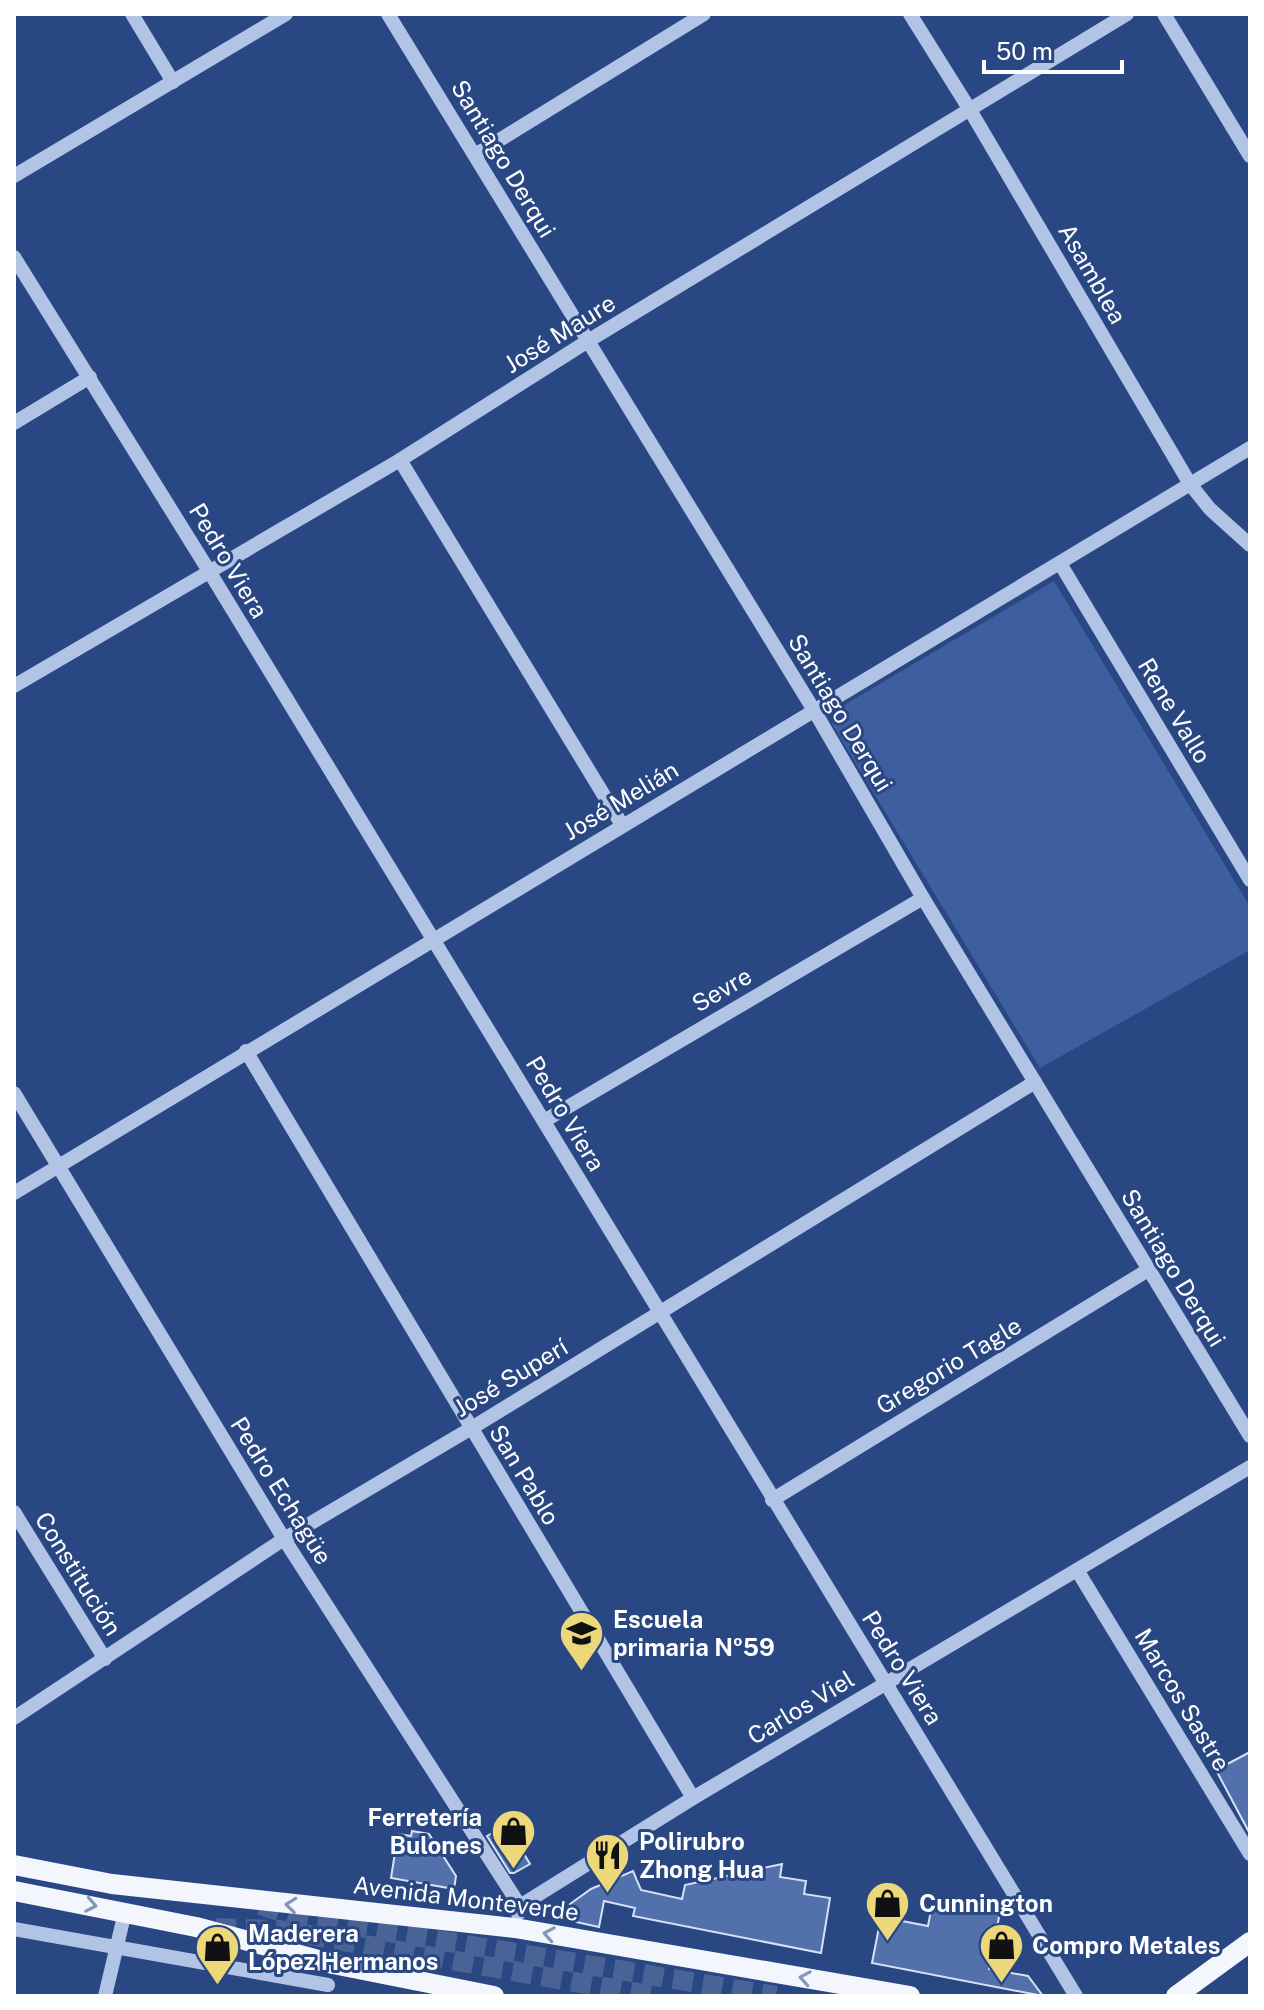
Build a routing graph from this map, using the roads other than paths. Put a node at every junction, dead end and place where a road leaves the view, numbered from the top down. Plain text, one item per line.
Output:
1 (132, 14) edge
2 (286, 14) edge
3 (388, 14) edge
4 (704, 14) edge
5 (910, 14) edge
6 (1127, 14) edge
7 (1164, 14) edge
8 (173, 82) junction
9 (970, 110) junction
10 (475, 155) junction
11 (1250, 156) edge
12 (14, 176) edge
13 (14, 257) edge
14 (588, 341) junction
15 (90, 377) junction
16 (14, 423) edge
17 (1250, 448) edge
18 (400, 460) junction
19 (1190, 484) junction
20 (1250, 545) edge
21 (1061, 565) junction
22 (209, 571) junction
23 (14, 686) edge
24 (815, 712) junction
25 (622, 825) junction
26 (1250, 880) edge
27 (923, 898) junction
28 (433, 940) junction
29 (246, 1051) junction
30 (1035, 1082) junction
31 (14, 1093) edge
32 (544, 1121) junction
33 (58, 1166) junction
34 (14, 1193) edge
35 (1148, 1270) junction
36 (661, 1312) junction
37 (470, 1429) junction
38 (1250, 1436) edge
39 (1250, 1467) edge
40 (772, 1500) junction
41 (14, 1512) edge
42 (284, 1539) junction
43 (1077, 1570) junction
44 (105, 1659) junction
45 (885, 1684) junction
46 (14, 1718) edge
47 (693, 1798) junction
48 (1250, 1854) edge
49 (14, 1865) edge
50 (14, 1891) edge
51 (520, 1906) junction
52 (125, 1912) junction
53 (515, 1928) junction
54 (14, 1929) edge
55 (1250, 1942) edge
56 (117, 1948) junction
57 (333, 1964) junction
58 (326, 1991) edge
59 (105, 1996) edge
60 (494, 1996) edge
61 (910, 1996) edge
62 (1076, 1996) edge
63 (1176, 1996) edge

1 - 8 street
2 - 8 street
3 - 10 street, Santiago Derqui
4 - 10 street
5 - 9 street, Asamblea
6 - 9 street, José Maure
7 - 11 street
8 - 12 street
9 - 14 street, José Maure
9 - 19 street, Asamblea
10 - 14 street, Santiago Derqui
13 - 15 street, Pedro Viera
14 - 18 street, José Maure
14 - 24 street, Santiago Derqui
15 - 16 street
15 - 22 street, Pedro Viera
17 - 19 street, José Melián
18 - 22 street, José Maure
18 - 25 street
19 - 20 street, Asamblea
19 - 21 street, José Melián
21 - 24 street, José Melián
21 - 26 street, Rene Vallo
22 - 23 street, José Maure
22 - 28 street, Pedro Viera
24 - 25 street, José Melián
24 - 27 street, Santiago Derqui
25 - 28 street, José Melián
27 - 30 street, Santiago Derqui
27 - 32 street, Sevre
28 - 29 street, José Melián
28 - 32 street, Pedro Viera
29 - 33 street, José Melián
29 - 37 street, San Pablo
30 - 35 street, Santiago Derqui
30 - 36 street, José Superí
31 - 33 street, Pedro Echagüe
32 - 36 street, Pedro Viera
33 - 34 street, José Melián
33 - 42 street, Pedro Echagüe
35 - 38 street, Santiago Derqui
35 - 40 street, Gregorio Tagle
36 - 37 street, José Superí
36 - 40 street, Pedro Viera
37 - 42 street, José Superí
37 - 47 street, San Pablo
39 - 43 street, Carlos Viel
40 - 45 street, Pedro Viera
41 - 44 street, Constitución
42 - 44 street, José Superí
42 - 51 street, Pedro Echagüe
43 - 45 street, Carlos Viel
43 - 48 street, Marcos Sastre
44 - 46 street, José Superí
45 - 47 street, Carlos Viel
45 - 62 street, Pedro Viera
47 - 51 street, Carlos Viel
53 -> 49 main road, Avenida Monteverde
50 -> 52 main road
51 - 53 street
52 - 56 street
52 - 57 main road
61 -> 53 main road, Avenida Monteverde
54 - 56 street
55 - 63 main road
56 - 58 street
56 - 59 street
57 - 58 street
57 - 60 main road

